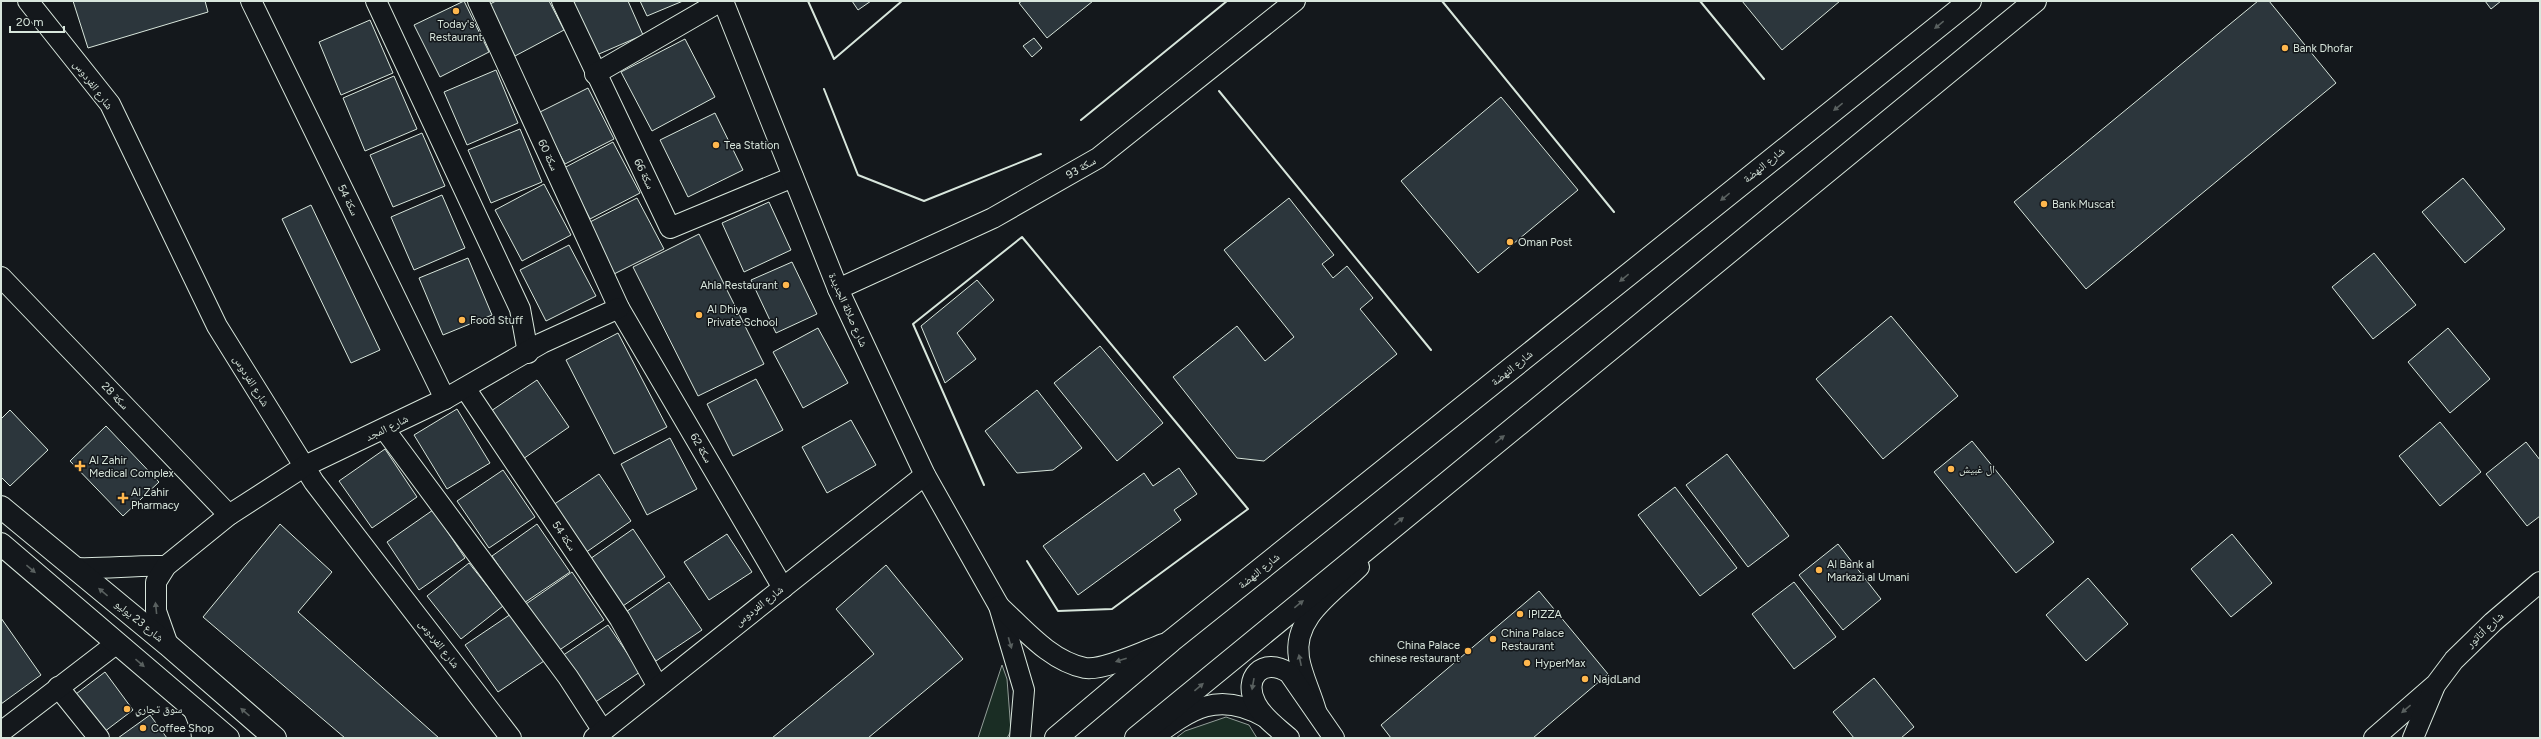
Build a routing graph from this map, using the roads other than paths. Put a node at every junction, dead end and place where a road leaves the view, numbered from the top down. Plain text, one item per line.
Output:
1 (28, 1) edge
2 (251, 1) edge
3 (478, 1) edge
4 (562, 1) edge
5 (722, 1) edge
6 (1295, 1) edge
7 (1970, 1) edge
8 (2035, 1) edge
9 (383, 4) edge
10 (595, 74) junction
11 (793, 177) junction
12 (1, 277) edge
13 (838, 289) junction
14 (619, 308) junction
15 (528, 353) junction
16 (465, 388) junction
17 (445, 400) junction
18 (385, 430) junction
19 (305, 466) junction
20 (925, 475) junction
21 (1, 507) edge
22 (229, 515) junction
23 (1378, 539) junction
24 (1, 544) edge
25 (166, 566) junction
26 (76, 568) junction
27 (2540, 582) edge
28 (783, 588) junction
29 (999, 606) junction
30 (1170, 641) junction
31 (116, 643) junction
32 (168, 645) junction
33 (2436, 684) junction
34 (58, 687) junction
35 (658, 687) junction
36 (193, 708) junction
37 (1316, 711) junction
38 (1269, 719) junction
39 (4, 731) edge
40 (599, 734) edge
41 (99, 738) edge
42 (202, 738) edge
43 (228, 738) edge
44 (275, 738) edge
45 (511, 738) edge
46 (1020, 738) edge
47 (1056, 738) edge
48 (1136, 738) edge
49 (1152, 738) edge
50 (1289, 738) edge
51 (1334, 738) edge
52 (2374, 738) edge
53 (2413, 738) edge

1 - 19 street, شارع الفردوس
2 - 17 street, سكة 54
3 - 14 street, سكة 60
4 - 10 street, سكة 66
5 - 10 street
5 - 11 street, شارع صلالة الجديدة
6 - 13 street, سكة 93
7 -> 30 main road, شارع النهضة
23 -> 8 main road
9 - 15 street
10 - 11 street, سكة 66
11 - 13 street, شارع صلالة الجديدة
12 - 22 street, سكة 28
13 - 20 street, شارع صلالة الجديدة
14 - 15 street, شارع المجد
14 - 28 street, سكة 62
15 - 16 street, شارع المجد
16 - 17 street, شارع المجد
16 - 35 street, سكة 54
17 - 18 street, شارع المجد
18 - 19 street, شارع المجد
18 - 40 street
19 - 22 street, شارع المجد
19 - 45 street, شارع الفردوس
20 - 28 street, شارع الفردوس
20 - 29 street, شارع صلالة الجديدة
21 - 26 main road, شارع 23 يوليو
22 - 25 street, شارع المجد
37 -> 23 street
48 -> 23 main road
24 -> 31 main road
25 - 26 street
32 -> 25 street, شارع المجد
32 -> 26 main road, شارع 23 يوليو
27 - 33 street, شارع أتاتور
28 - 35 street, شارع الفردوس
30 -> 29 street, شارع صلالة الجديدة
29 -> 46 street, شارع صلالة الجديدة
30 - 47 main road, شارع النهضة
31 - 34 street
31 -> 36 main road
44 -> 32 main road, شارع 23 يوليو
33 -> 52 street, شارع أتاتور
33 - 53 street, شارع أتاتور
34 - 39 street
34 - 41 street
35 - 40 street, شارع الفردوس
36 - 42 street
36 - 43 main road
37 -> 38 street
37 - 51 street
38 - 49 street
38 - 50 street

